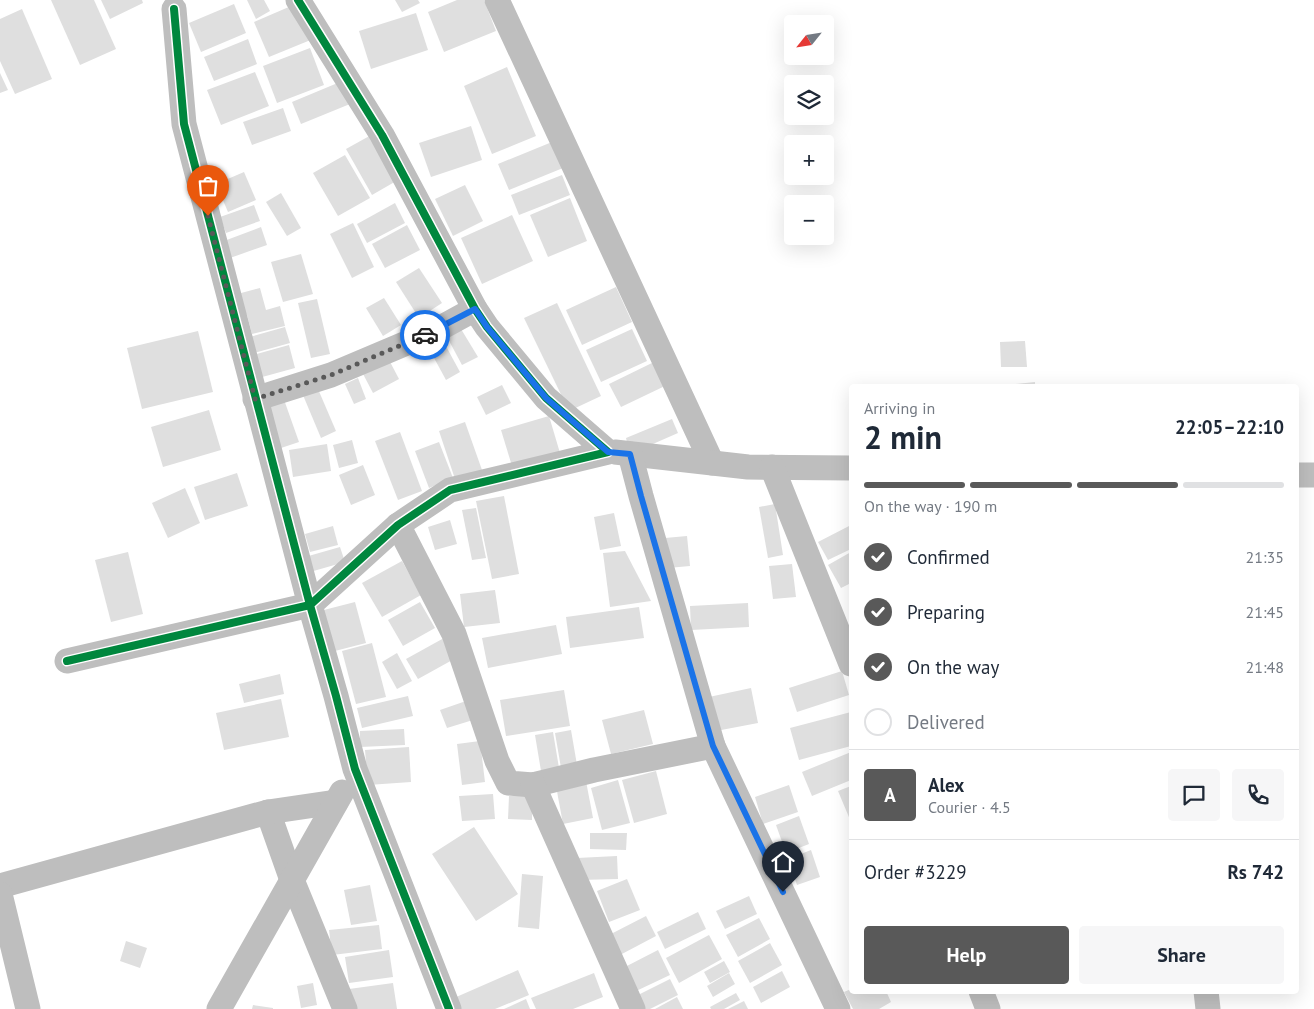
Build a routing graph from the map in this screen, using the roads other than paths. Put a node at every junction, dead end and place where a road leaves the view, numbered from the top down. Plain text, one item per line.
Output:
1 (298, 0) edge
2 (497, 0) edge
3 (177, 3) edge
4 (475, 309) junction
5 (255, 399) junction
6 (619, 453) junction
7 (712, 464) junction
8 (772, 467) junction
9 (849, 468) edge
10 (1299, 475) edge
11 (1314, 475) edge
12 (398, 524) junction
13 (310, 605) junction
14 (849, 659) edge
15 (67, 661) dead end
16 (713, 746) junction
17 (355, 768) junction
18 (534, 785) junction
19 (336, 802) junction
20 (268, 812) junction
21 (292, 880) junction
22 (0, 886) edge
23 (0, 894) edge
24 (982, 994) edge
25 (1206, 994) edge
26 (28, 1009) edge
27 (219, 1009) edge
28 (346, 1009) edge
29 (450, 1009) edge
30 (633, 1009) edge
31 (838, 1009) edge
32 (988, 1009) edge
33 (1208, 1009) edge

1 - 4 street
2 - 7 street
3 - 5 street
4 - 5 street
4 - 6 street
5 - 13 street
6 - 7 street
6 - 12 street
6 - 16 street
7 - 8 street
8 - 9 street
8 - 14 street
10 - 11 street
12 - 13 street
12 - 18 street
13 - 15 street
13 - 17 street
16 - 18 street
16 - 31 street
17 - 19 street
17 - 29 street
18 - 30 street
19 - 20 street
19 - 21 street
20 - 21 street
20 - 22 street
21 - 27 street
21 - 28 street
23 - 26 street
24 - 32 street
25 - 33 street

